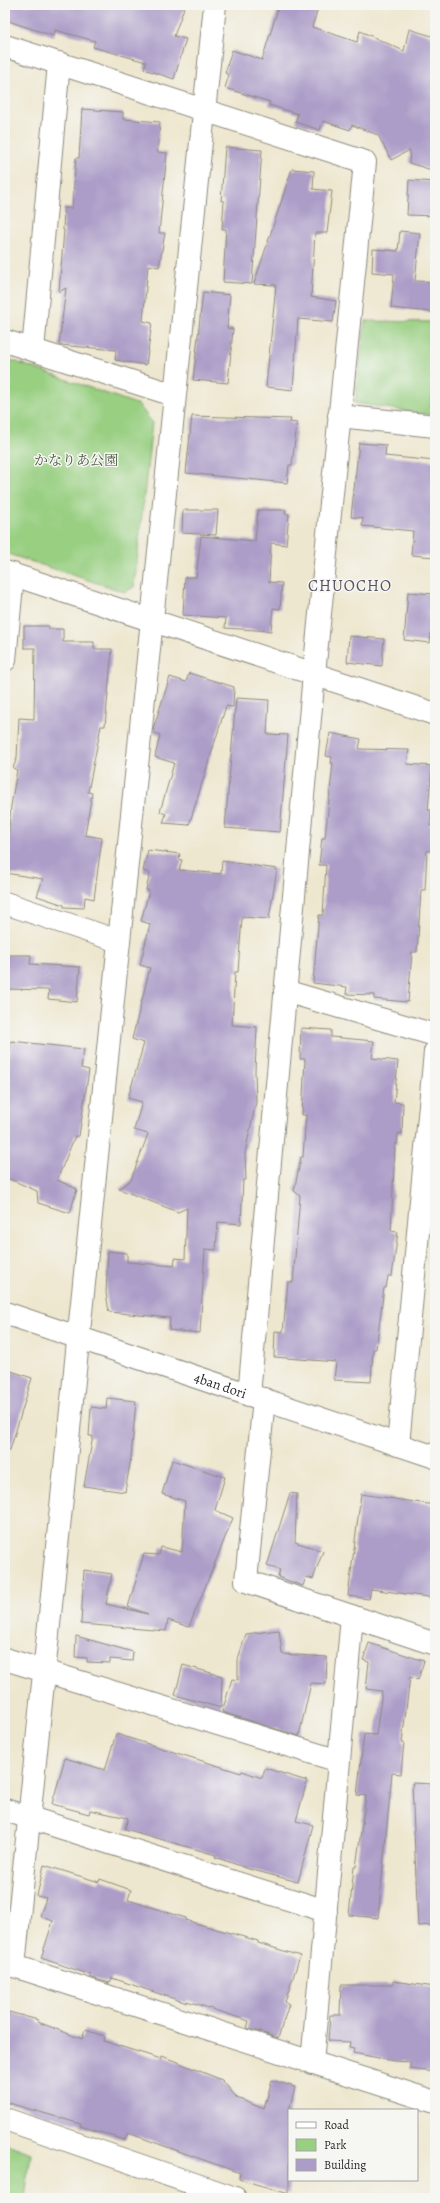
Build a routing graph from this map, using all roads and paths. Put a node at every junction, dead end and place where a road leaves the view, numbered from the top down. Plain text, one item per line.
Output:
1 (215, 5) edge
2 (5, 46) edge
3 (59, 64) junction
4 (203, 110) junction
5 (5, 341) edge
6 (33, 350) junction
7 (174, 395) junction
8 (339, 416) junction
9 (435, 426) edge
10 (9, 573) edge
11 (151, 620) junction
12 (5, 660) edge
13 (314, 674) junction
14 (435, 714) edge
15 (5, 903) edge
16 (118, 941) junction
17 (285, 990) junction
18 (435, 1035) edge
19 (435, 1052) edge
20 (5, 1314) edge
21 (77, 1338) junction
22 (257, 1397) junction
23 (398, 1445) junction
24 (435, 1457) edge
25 (352, 1616) junction
26 (435, 1644) edge
27 (5, 1659) edge
28 (43, 1671) junction
29 (339, 1761) junction
30 (5, 1810) edge
31 (29, 1818) junction
32 (326, 1911) junction
33 (10, 1965) edge
34 (312, 2063) junction
35 (435, 2102) edge
36 (5, 2119) edge
37 (235, 2198) edge

1 - 4 street
2 - 3 street
3 - 4 street
3 - 6 street
4 - 7 street
4 - 8 street
5 - 6 street
6 - 7 street
7 - 11 street
8 - 9 street
8 - 13 street
10 - 11 street
10 - 12 street
11 - 13 street
11 - 16 street
13 - 14 street
13 - 17 street
15 - 16 street
16 - 21 street
17 - 18 street
17 - 22 street
19 - 23 street
20 - 21 street, 4ban dori
21 - 22 street, 4ban dori
21 - 28 street
22 - 23 street, 4ban dori
22 - 25 street
23 - 24 street, 4ban dori
25 - 26 street
25 - 29 street
27 - 28 street
28 - 29 street
28 - 31 street
29 - 32 street
30 - 31 street
31 - 32 street
31 - 33 street
32 - 34 street
33 - 34 street
34 - 35 street
36 - 37 street

